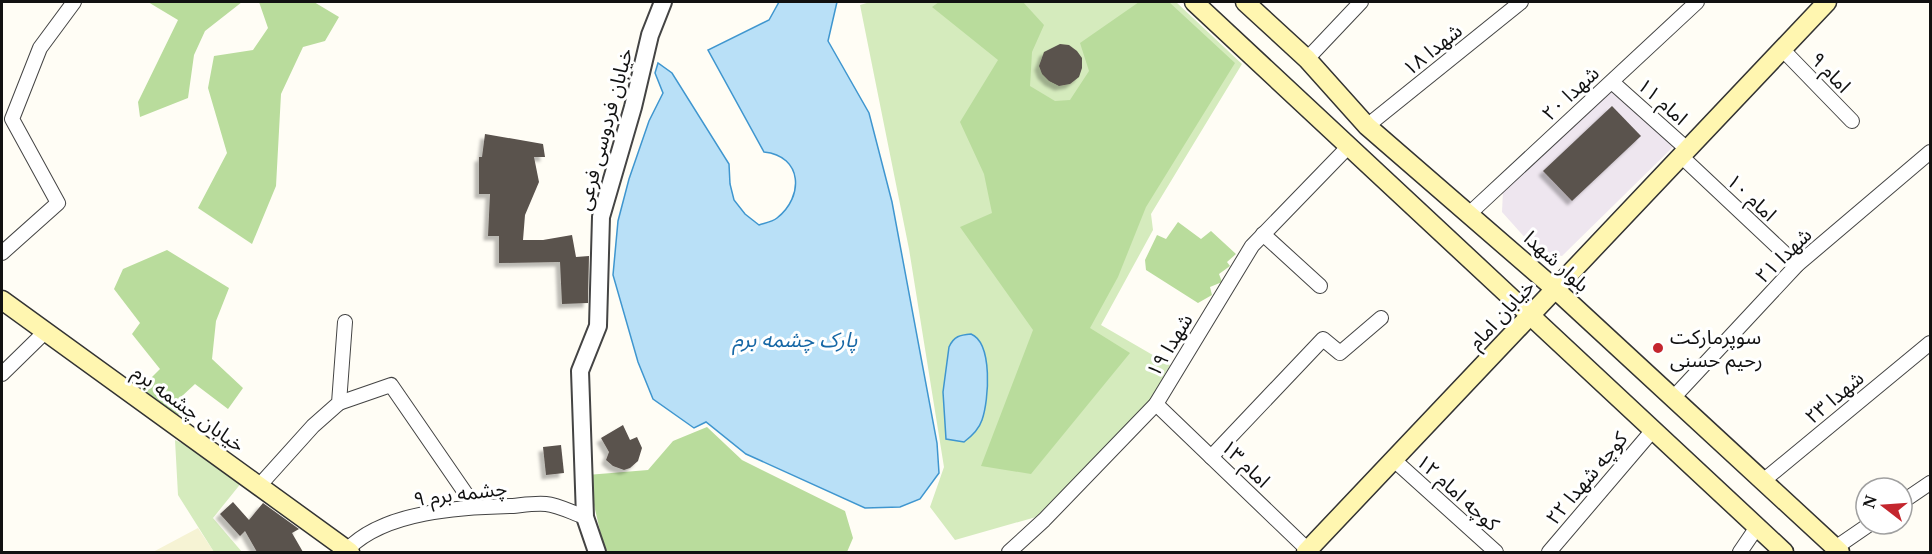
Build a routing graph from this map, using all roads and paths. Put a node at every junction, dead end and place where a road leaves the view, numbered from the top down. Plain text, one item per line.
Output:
1 (74, 2) edge
2 (663, 2) edge
3 (1194, 2) edge
4 (1245, 2) edge
5 (1361, 2) edge
6 (1521, 2) edge
7 (1697, 2) edge
8 (1827, 2) edge
9 (1782, 49) junction
10 (1307, 59) junction
11 (1612, 82) junction
12 (1852, 121) dead end
13 (1367, 126) junction
14 (1349, 146) junction
15 (1930, 152) edge
16 (1684, 153) junction
17 (1470, 213) junction
18 (1263, 234) junction
19 (2, 254) edge
20 (1797, 266) junction
21 (1320, 286) dead end
22 (1555, 289) junction
23 (2, 300) edge
24 (1530, 315) junction
25 (1381, 318) dead end
26 (345, 322) dead end
27 (46, 331) junction
28 (1930, 343) edge
29 (2, 374) edge
30 (1673, 398) junction
31 (339, 404) junction
32 (1156, 404) junction
33 (1653, 430) junction
34 (1211, 457) junction
35 (1394, 460) junction
36 (1763, 481) junction
37 (1930, 483) edge
38 (259, 486) junction
39 (1914, 494) edge
40 (475, 507) junction
41 (585, 517) junction
42 (1757, 526) junction
43 (1855, 536) edge
44 (1837, 550) edge
45 (348, 551) edge
46 (1307, 551) edge
47 (597, 552) edge
48 (1009, 552) edge
49 (1496, 552) edge
50 (1549, 552) edge
51 (1740, 552) edge
52 (1784, 552) edge

1 - 19 street
2 - 41 street, خیابان فردوسی فرعی
3 - 14 main road
4 - 10 main road, بلوار شهدا
5 - 10 street
6 - 13 street, شهدا ۱۸
7 - 11 street, شهدا ۲۰
8 - 9 main road, خیابان امام
9 - 12 street, امام ۹
9 - 16 main road, خیابان امام
10 - 13 main road, بلوار شهدا
11 - 16 street, امام ۱۱
11 - 17 street, شهدا ۲۰
13 - 17 main road, بلوار شهدا
14 - 18 street, شهدا ۱۹
14 - 24 main road
15 - 20 street, شهدا ۲۱
16 - 20 street, امام ۱۰
16 - 22 main road, خیابان امام
17 - 22 main road, بلوار شهدا
18 - 21 street
18 - 32 street, شهدا ۱۹
20 - 30 street, شهدا ۲۱
22 - 24 main road, خیابان امام
22 - 30 main road, بلوار شهدا
23 - 27 main road, خیابان چشمه برم
24 - 33 main road
24 - 35 main road, خیابان امام
25 - 34 street
26 - 31 street
27 - 29 street
27 - 38 main road, خیابان چشمه برم
28 - 36 street, شهدا ۲۳
30 - 36 main road, بلوار شهدا
31 - 38 street
31 - 40 street
32 - 34 street, امام ۱۳
32 - 48 street, شهدا ۱۹
33 - 42 main road
33 - 50 street, کوچه شهدا ۲۲
34 - 46 street, امام ۱۳
35 - 46 main road, خیابان امام
35 - 49 street, کوچه امام ۱۲
36 - 44 main road, بلوار شهدا
37 - 39 street
38 - 45 main road, خیابان چشمه برم
40 - 41 street, چشمه برم ۹
40 - 45 street, چشمه برم ۹
41 - 47 street, خیابان فردوسی فرعی
42 - 51 street
42 - 52 main road
43 - 44 street

